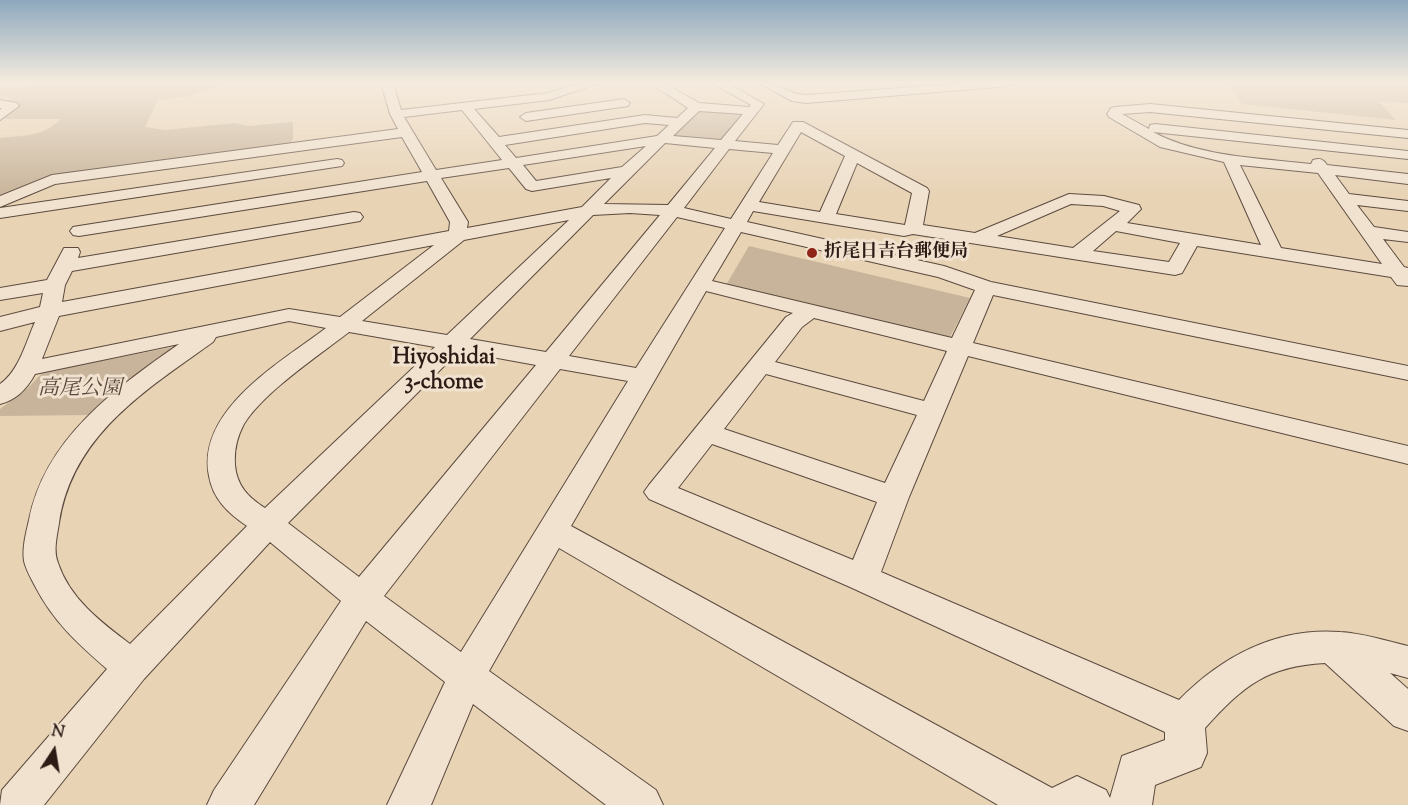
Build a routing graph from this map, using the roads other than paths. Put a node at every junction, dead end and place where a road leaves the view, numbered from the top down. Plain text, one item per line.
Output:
1 (400, 121) edge
2 (482, 121) edge
3 (635, 121) edge
4 (658, 121) edge
5 (681, 121) edge
6 (746, 121) edge
7 (1124, 121) edge
8 (1277, 121) edge
9 (1291, 122) junction
10 (678, 123) junction
11 (1134, 126) junction
12 (406, 132) junction
13 (1408, 134) edge
14 (662, 139) junction
15 (332, 142) junction
16 (494, 142) junction
17 (1304, 144) junction
18 (727, 145) junction
19 (782, 150) junction
20 (853, 155) junction
21 (1408, 155) edge
22 (1230, 159) junction
23 (511, 162) junction
24 (336, 163) junction
25 (1324, 170) junction
26 (627, 171) junction
27 (431, 175) junction
28 (1408, 179) edge
29 (347, 188) junction
30 (1347, 199) junction
31 (91, 200) junction
32 (0, 202) edge
33 (748, 205) junction
34 (1408, 206) edge
35 (672, 211) junction
36 (588, 212) junction
37 (0, 213) edge
38 (354, 217) junction
39 (826, 218) junction
40 (737, 225) junction
41 (1112, 225) junction
42 (913, 229) junction
43 (79, 231) junction
44 (1368, 232) junction
45 (457, 236) junction
46 (1408, 237) edge
47 (975, 239) junction
48 (1191, 240) junction
49 (365, 252) junction
50 (1274, 254) junction
51 (1076, 255) junction
52 (65, 266) junction
53 (1405, 278) edge
54 (701, 284) junction
55 (55, 285) junction
56 (986, 287) junction
57 (0, 294) edge
58 (50, 311) junction
59 (809, 311) junction
60 (0, 324) edge
61 (346, 324) junction
62 (215, 330) junction
63 (454, 344) junction
64 (961, 347) junction
65 (553, 360) junction
66 (759, 365) junction
67 (26, 369) junction
68 (1408, 373) edge
69 (643, 376) junction
70 (0, 396) edge
71 (933, 411) junction
72 (707, 432) junction
73 (1408, 455) edge
74 (894, 497) junction
75 (268, 524) junction
76 (553, 530) junction
77 (862, 578) junction
78 (361, 600) junction
79 (1332, 646) junction
80 (1408, 662) edge
81 (131, 667) junction
82 (467, 675) junction
83 (1408, 713) edge
84 (1185, 722) junction
85 (17, 805) edge
86 (229, 805) edge
87 (409, 805) edge
88 (641, 805) edge
89 (1039, 805) edge
90 (1064, 805) edge
91 (1091, 805) edge
92 (1130, 805) edge

1 - 12 street
2 - 16 street
3 - 16 street
4 - 10 street
5 - 10 street
6 - 18 street
7 - 11 street
8 - 9 street
9 - 13 street
9 - 17 street
10 - 14 street
11 - 17 street
11 - 22 street
12 - 15 street
12 - 27 street
14 - 18 street
14 - 23 street
14 - 26 street
15 - 24 street
15 - 32 street
16 - 23 street
17 - 21 street
17 - 25 street
18 - 19 street
18 - 35 street
19 - 20 street
19 - 33 street
20 - 39 street
20 - 42 street
22 - 25 street
22 - 50 street
23 - 26 street
23 - 27 street
24 - 29 street
24 - 31 street
25 - 28 street
25 - 30 street
26 - 36 street
27 - 29 street
27 - 45 street
29 - 38 street
29 - 43 street
30 - 34 street
30 - 44 street
31 - 37 street
31 - 43 street
33 - 39 street
33 - 40 street
35 - 36 street
35 - 40 street
35 - 65 street
36 - 45 street
36 - 63 street
38 - 49 street
38 - 52 street
39 - 42 street
40 - 54 street
40 - 56 street
41 - 47 street
41 - 48 street
41 - 51 street
42 - 47 street
43 - 52 street
44 - 46 street
44 - 53 street
45 - 49 street
45 - 61 street
47 - 51 street
48 - 50 street
48 - 51 street
49 - 58 street
50 - 53 street
52 - 55 street
54 - 59 street
54 - 69 street
55 - 57 street
55 - 58 street
56 - 64 street
56 - 68 street
58 - 60 street
58 - 67 street
59 - 64 street
59 - 66 street
61 - 62 street
61 - 63 street
61 - 75 street
62 - 67 street
62 - 81 street
63 - 65 street
63 - 75 street
64 - 71 street
64 - 73 street
65 - 69 street
65 - 78 street
66 - 71 street
66 - 72 street
67 - 70 street
69 - 76 street
71 - 74 street
72 - 74 street
72 - 77 street
74 - 77 street
75 - 78 street
75 - 81 street
76 - 82 street
76 - 89 street
77 - 84 street
78 - 82 street
78 - 86 street
79 - 80 street
79 - 83 street
79 - 84 street
81 - 85 street
82 - 87 street
82 - 88 street
84 - 92 street
90 - 91 street

